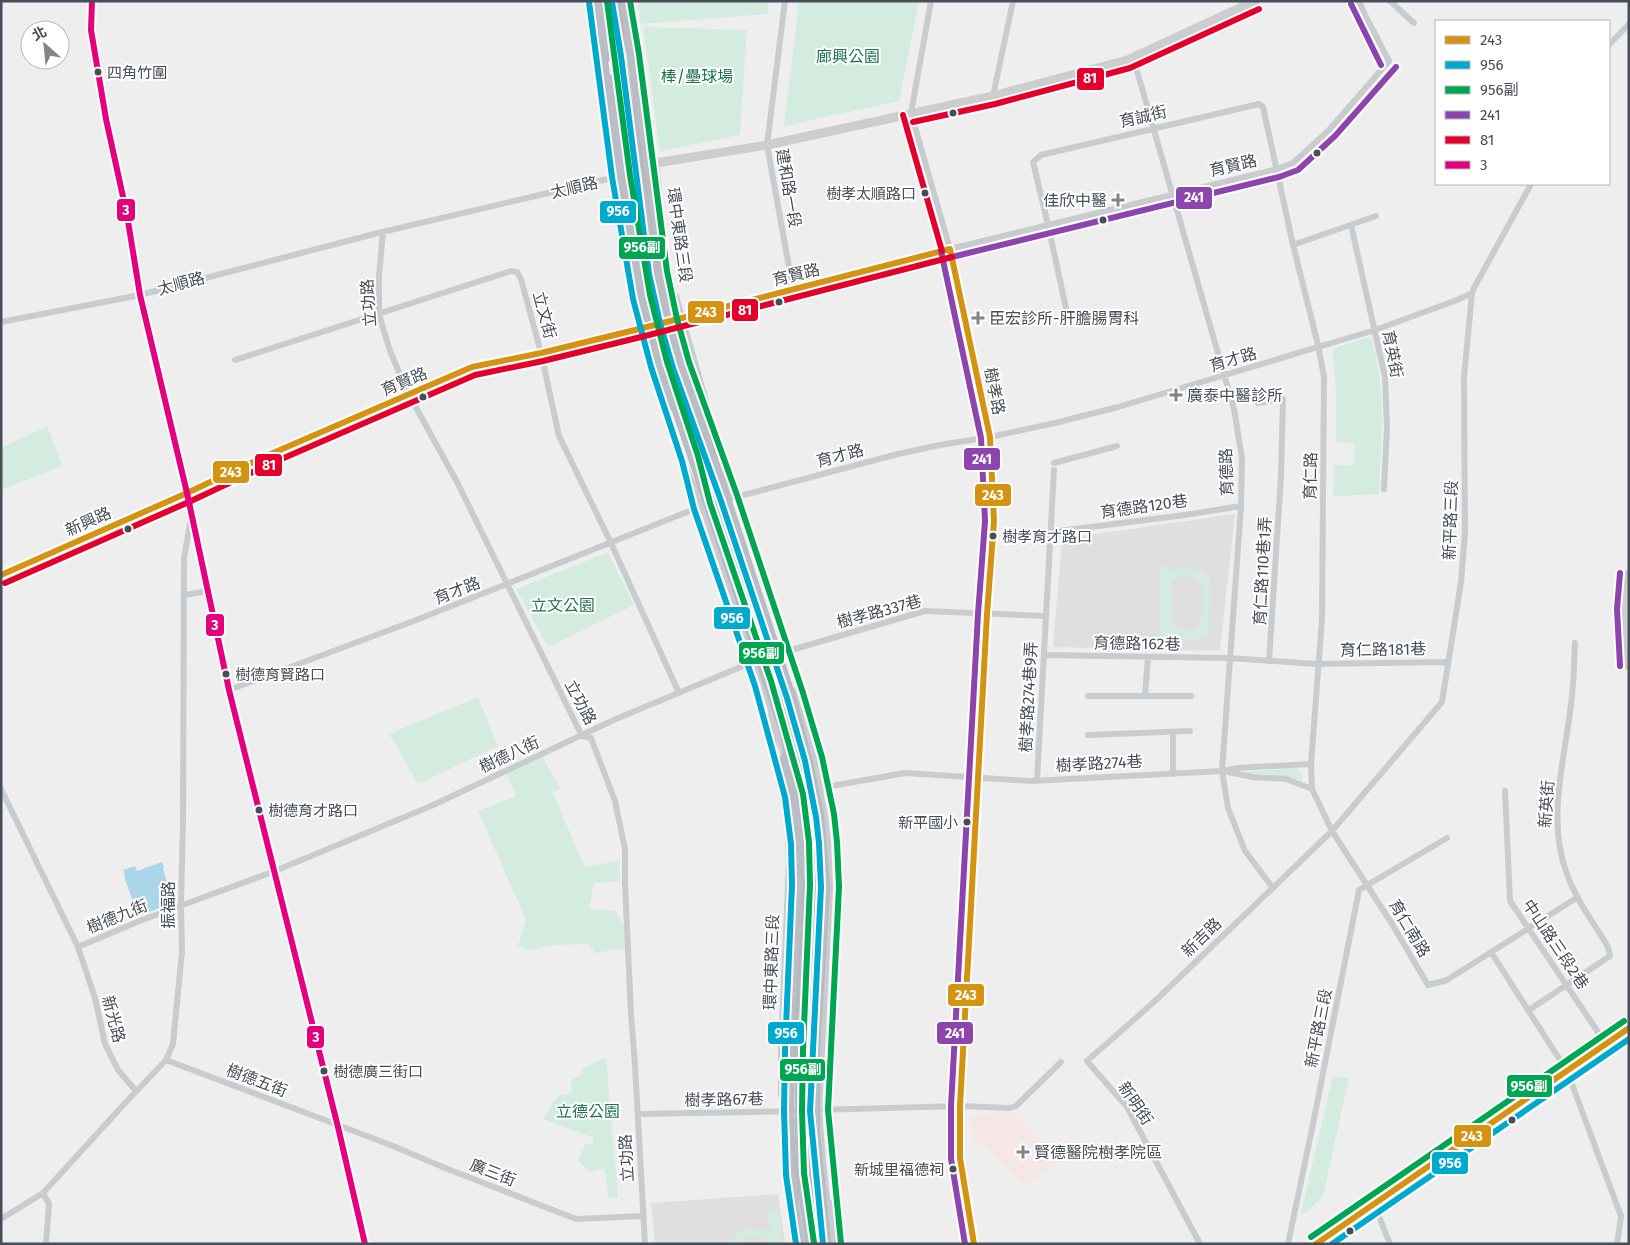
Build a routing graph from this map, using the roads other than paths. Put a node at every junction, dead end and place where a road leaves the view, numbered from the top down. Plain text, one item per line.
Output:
1 (92, 1) edge
2 (588, 1) edge
3 (593, 1) edge
4 (598, 1) edge
5 (603, 1) edge
6 (613, 1) edge
7 (621, 1) edge
8 (626, 1) edge
9 (632, 1) edge
10 (785, 1) edge
11 (931, 1) edge
12 (1013, 1) edge
13 (1255, 1) edge
14 (1360, 1) edge
15 (1390, 1) edge
16 (1414, 23) dead end
17 (1629, 24) edge
18 (1610, 44) edge
19 (1133, 57) junction
20 (993, 96) junction
21 (911, 113) junction
22 (1154, 128) junction
23 (767, 145) junction
24 (656, 163) junction
25 (644, 167) junction
26 (1277, 169) junction
27 (616, 177) junction
28 (1530, 185) edge
29 (1173, 194) junction
30 (1376, 216) dead end
31 (1048, 225) junction
32 (1351, 226) junction
33 (383, 232) junction
34 (1293, 245) junction
35 (950, 249) junction
36 (793, 289) junction
37 (1472, 293) junction
38 (140, 295) junction
39 (1066, 308) dead end
40 (380, 314) junction
41 (682, 317) junction
42 (669, 321) junction
43 (1, 322) edge
44 (648, 326) junction
45 (639, 329) junction
46 (1375, 330) junction
47 (1318, 348) junction
48 (541, 353) junction
49 (235, 360) dead end
50 (1224, 376) junction
51 (408, 393) junction
52 (1258, 404) dead end
53 (703, 435) junction
54 (990, 437) junction
55 (688, 439) junction
56 (1117, 446) dead end
57 (1054, 462) dead end
58 (1054, 470) dead end
59 (1384, 489) dead end
60 (187, 493) junction
61 (729, 498) junction
62 (702, 506) junction
63 (1241, 506) junction
64 (191, 514) junction
65 (1051, 532) junction
66 (611, 543) junction
67 (1629, 574) edge
68 (1, 575) edge
69 (506, 585) junction
70 (208, 591) junction
71 (185, 594) junction
72 (987, 614) junction
73 (1046, 616) junction
74 (1575, 643) dead end
75 (781, 653) junction
76 (1044, 655) junction
77 (1148, 657) junction
78 (1229, 658) junction
79 (755, 661) junction
80 (1269, 661) junction
81 (1448, 662) junction
82 (1317, 664) junction
83 (1629, 666) edge
84 (763, 683) junction
85 (229, 690) junction
86 (679, 693) junction
87 (1088, 696) dead end
88 (1145, 696) junction
89 (1191, 696) dead end
90 (786, 730) junction
91 (1190, 732) dead end
92 (1173, 733) junction
93 (1088, 735) dead end
94 (582, 736) junction
95 (1310, 764) junction
96 (1222, 771) junction
97 (1173, 774) junction
98 (978, 778) junction
99 (1037, 780) junction
100 (820, 788) junction
101 (1, 789) edge
102 (1312, 789) junction
103 (1505, 791) dead end
104 (1332, 830) junction
105 (1447, 838) dead end
106 (275, 871) junction
107 (1367, 885) junction
108 (1273, 888) junction
109 (1578, 897) junction
110 (181, 906) junction
111 (1529, 929) junction
112 (78, 947) junction
113 (1491, 952) junction
114 (1566, 985) junction
115 (1529, 1010) junction
116 (1629, 1028) edge
117 (1606, 1044) junction
118 (166, 1060) junction
119 (1087, 1061) joint
120 (1061, 1062) dead end
121 (1567, 1071) junction
122 (136, 1091) junction
123 (960, 1106) junction
124 (819, 1110) junction
125 (793, 1111) junction
126 (782, 1112) junction
127 (638, 1114) junction
128 (338, 1127) junction
129 (823, 1162) junction
130 (43, 1193) junction
131 (1374, 1204) junction
132 (1629, 1215) edge
133 (643, 1216) junction
134 (1621, 1216) junction
135 (1, 1219) edge
136 (46, 1244) edge
137 (365, 1244) edge
138 (645, 1244) edge
139 (792, 1244) edge
140 (798, 1244) edge
141 (805, 1244) edge
142 (812, 1244) edge
143 (824, 1244) edge
144 (832, 1244) edge
145 (838, 1244) edge
146 (974, 1244) edge
147 (1200, 1244) edge
148 (1288, 1244) edge
149 (1316, 1244) edge
150 (1390, 1244) edge
151 (1617, 1244) edge

1 - 38 street
2 - 27 street, 環中東路三段
3 - 55 highway, bridge
4 - 27 street, 環中東路三段
5 - 55 highway, bridge
6 - 53 highway, bridge
7 - 25 street, 環中東路三段
8 - 53 highway, bridge
9 - 24 street, 環中東路三段
10 - 23 street, 建和路一段
11 - 21 street, 樹孝路
12 - 20 street
13 - 19 street, 太順路
14 - 26 street, 育賢路
15 - 16 street
17 - 18 street
19 - 20 street, 太順路
19 - 22 street, 育德路
20 - 21 street, 太順路
21 - 23 street, 太順路
21 - 35 street, 樹孝路
22 - 26 street, 育誠街
22 - 29 street, 育德路
22 - 31 street, 育誠街
23 - 24 street, 太順路
23 - 36 street, 建和路一段
24 - 25 street, 太順路
24 - 41 street, 環中東路三段
25 - 27 street, 太順路
25 - 42 street, 環中東路三段
26 - 29 street, 育賢路
26 - 34 street, 育仁路
27 - 33 street, 太順路
27 - 44 street, 環中東路三段
27 - 45 street, 環中東路三段
28 - 37 street, 新平路三段
29 - 31 street, 育賢路
29 - 50 street, 育德路
30 - 32 street
31 - 35 street, 育賢路
31 - 39 street
32 - 34 street
32 - 46 street, 育英街
33 - 38 street, 太順路
33 - 40 street, 立功路
34 - 47 street, 育仁路
35 - 36 street, 育賢路
35 - 54 street, 樹孝路
36 - 41 street, 育賢路
37 - 46 street, 育才路
37 - 81 street, 新平路三段
38 - 43 street, 太順路
38 - 60 street
40 - 48 street, 立文街
40 - 49 street, 立文街
40 - 51 street, 立功路
41 - 42 street, 育賢路
41 - 61 street, 環中東路三段
42 - 44 street, 育賢路
42 - 61 street, 環中東路三段
44 - 45 street, 育賢路
44 - 62 street, 環中東路三段
45 - 48 street, 育賢路
45 - 62 street, 環中東路三段
46 - 47 street, 育才路
46 - 59 street, 育英街
47 - 50 street, 育才路
47 - 82 street, 育仁路
48 - 51 street, 育賢路
48 - 66 street, 立文街
50 - 54 street, 育才路
50 - 63 street, 育德路
51 - 60 street, 育賢路
51 - 69 street, 立功路
52 - 80 street, 育仁路110巷1弄
53 - 143 highway, bridge
54 - 61 street, 育才路
54 - 72 street, 樹孝路
55 - 90 highway, bridge
56 - 57 street
58 - 65 street, 樹孝路274巷9弄
60 - 64 street
60 - 68 street, 新興路
61 - 62 street, 育才路
61 - 75 street, 環中東路三段
62 - 66 street, 育才路
62 - 79 street, 環中東路三段
63 - 65 street, 育德路120巷
63 - 78 street, 育德路
64 - 70 street
64 - 71 street, 振福路
65 - 73 street, 樹孝路274巷9弄
66 - 69 street, 育才路
66 - 86 street, 立文街
67 - 83 street
69 - 85 street, 育才路
69 - 94 street, 立功路
70 - 71 street
70 - 85 street
71 - 110 street, 振福路
72 - 73 street, 樹孝路337巷
72 - 75 street, 樹孝路337巷
72 - 98 street, 樹孝路
73 - 76 street, 樹孝路274巷9弄
74 - 109 street, 新英街
75 - 100 street, 環中東路三段
76 - 77 street, 育德路162巷
76 - 99 street, 樹孝路274巷9弄
77 - 78 street, 育德路162巷
77 - 88 street
78 - 80 street
78 - 96 street, 育德路
79 - 84 street, 環中東路三段
79 - 86 street, 樹德八街
80 - 82 street
81 - 82 street, 育仁路181巷
81 - 104 street, 新平路三段
82 - 95 street, 育仁路
84 - 125 street, 環中東路三段
84 - 126 street, 環中東路三段
85 - 106 street
86 - 94 street, 樹德八街
87 - 88 street
88 - 89 street
90 - 140 highway, bridge
90 - 142 highway, bridge
91 - 92 street
92 - 93 street
92 - 97 street
94 - 106 street, 樹德八街
94 - 127 street, 立功路
95 - 96 street
95 - 102 street, 育仁路
96 - 97 street, 樹孝路274巷
96 - 102 street
96 - 108 street, 育德路
97 - 99 street, 樹孝路274巷
98 - 99 street, 樹孝路274巷
98 - 100 street, 樹孝路274巷
98 - 123 street, 樹孝路
100 - 124 street, 環中東路三段
101 - 112 street, 樹德九街
102 - 104 street
103 - 111 street, 中山路三段2巷
104 - 107 street
104 - 108 street, 新吉路
105 - 107 street
106 - 110 street, 樹德九街
106 - 128 street
107 - 113 street, 育仁南路
107 - 148 street, 新平路三段
108 - 119 street, 新吉路
109 - 111 street
109 - 114 street, 新英街
110 - 112 street, 樹德九街
110 - 118 street, 振福路
111 - 113 street
111 - 114 street, 中山路三段2巷
112 - 122 street, 新光路
113 - 115 street
114 - 115 street
114 - 117 street, 中山路三段2巷
115 - 121 street
116 - 117 street
117 - 121 street
118 - 122 street, 振福路
118 - 128 street, 樹德五街
119 - 147 street, 新明街
120 - 123 street
121 - 131 street
121 - 134 street
122 - 130 street, 振福路
123 - 124 street, 樹孝路67巷
123 - 146 street, 樹孝路
124 - 125 street, 樹孝路67巷
124 - 129 street, 環中東路三段
125 - 126 street, 樹孝路67巷
125 - 141 street, 環中東路三段
126 - 127 street, 樹孝路67巷
126 - 139 street, 環中東路三段
127 - 133 street, 立功路
128 - 133 street, 廣三街
128 - 137 street
129 - 144 street, 環中東路三段
129 - 145 street, 環中東路三段
130 - 135 street, 振福路
130 - 136 street
131 - 149 street
131 - 150 street
132 - 134 street
133 - 138 street, 立功路
134 - 151 street

